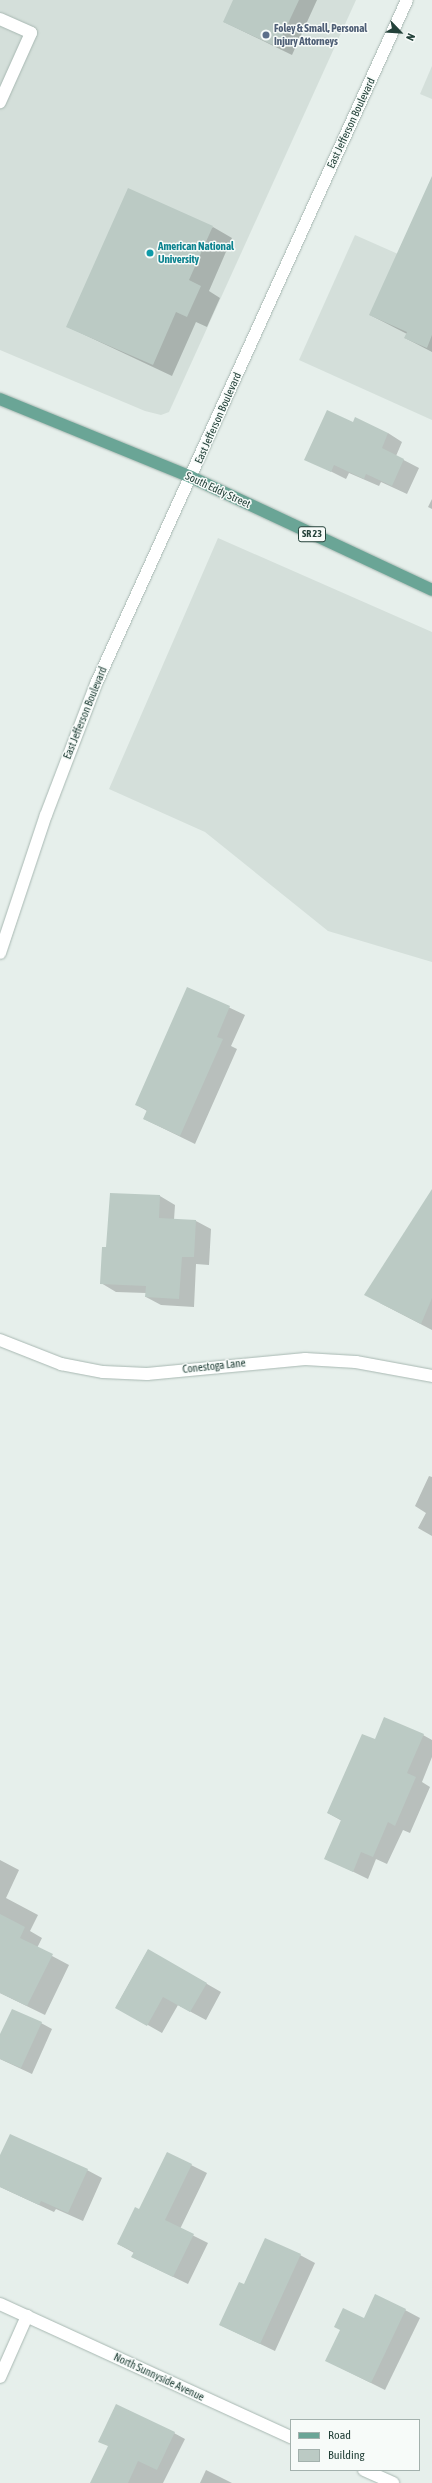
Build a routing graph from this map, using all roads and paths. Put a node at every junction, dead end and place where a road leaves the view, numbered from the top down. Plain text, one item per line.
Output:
1 (407, 0) edge
2 (0, 19) edge
3 (0, 102) edge
4 (0, 399) edge
5 (191, 477) junction
6 (432, 590) edge
7 (0, 953) edge
8 (0, 1340) edge
9 (432, 1376) edge
10 (0, 2304) edge
11 (28, 2316) junction
12 (0, 2377) edge
13 (290, 2437) edge
14 (366, 2471) edge
15 (393, 2483) edge

1 - 5 street, East Jefferson Boulevard
2 - 3 street
4 - 5 main road, South Eddy Street / SR 23
5 - 6 main road, South Eddy Street / SR 23
5 - 7 street, East Jefferson Boulevard
8 - 9 street, Conestoga Lane
10 - 11 street, North Sunnyside Avenue
11 - 12 street
11 - 13 street, North Sunnyside Avenue
14 - 15 street

